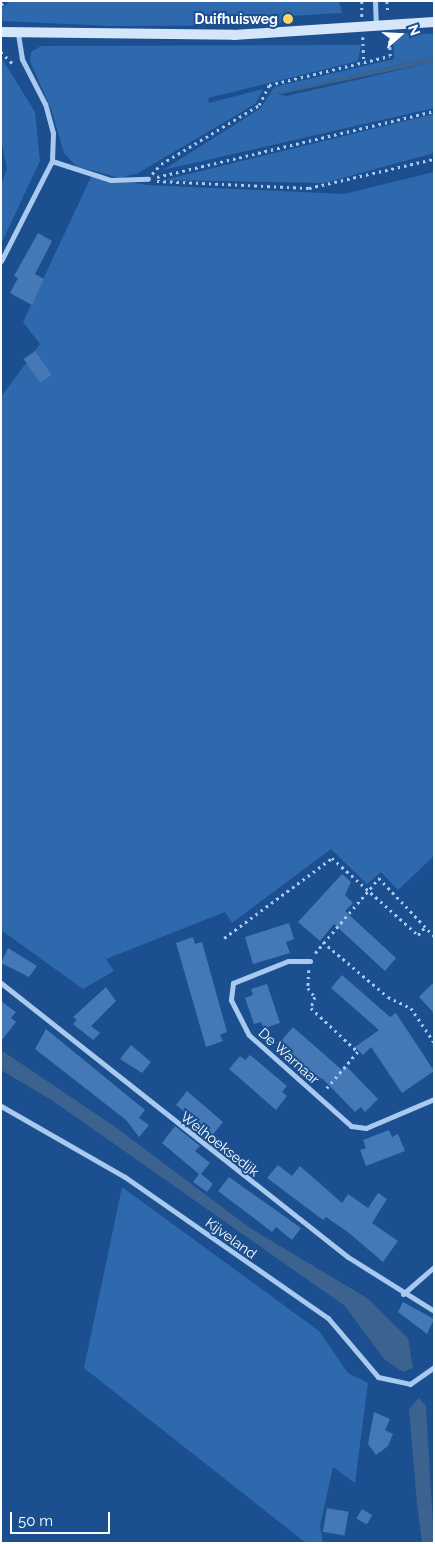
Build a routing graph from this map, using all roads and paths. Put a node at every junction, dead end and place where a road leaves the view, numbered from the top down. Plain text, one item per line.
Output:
1 (6, 1) edge
2 (375, 1) edge
3 (1, 6) edge
4 (434, 22) edge
5 (388, 26) junction
6 (376, 27) junction
7 (363, 28) junction
8 (1, 32) edge
9 (18, 34) junction
10 (1, 52) edge
11 (364, 63) junction
12 (16, 69) dead end
13 (434, 111) edge
14 (434, 159) edge
15 (52, 161) junction
16 (148, 179) junction
17 (1, 261) edge
18 (369, 890) junction
19 (426, 927) junction
20 (434, 936) edge
21 (224, 938) dead end
22 (323, 942) junction
23 (310, 961) junction
24 (1, 983) edge
25 (434, 1042) edge
26 (319, 1098) junction
27 (434, 1099) edge
28 (1, 1106) edge
29 (434, 1267) edge
30 (403, 1294) junction
31 (434, 1311) edge
32 (434, 1366) edge

1 - 3 path
2 - 6 street
4 - 5 main road
5 - 6 main road
5 - 11 path
6 - 7 main road
7 - 9 main road
7 - 11 path
8 - 9 main road
9 - 15 street
10 - 12 path
11 - 16 path
13 - 16 path
14 - 16 path
15 - 16 street
15 - 17 street
18 - 19 path
18 - 19 path
18 - 21 path
18 - 22 path
19 - 20 path
22 - 23 path
22 - 25 path
23 - 26 path
23 - 26 street, De Warnaar
24 - 30 street, Welhoeksedijk
26 - 27 street, De Warnaar
28 - 32 street, Kijveland
29 - 30 street
30 - 31 street, Welhoeksedijk

